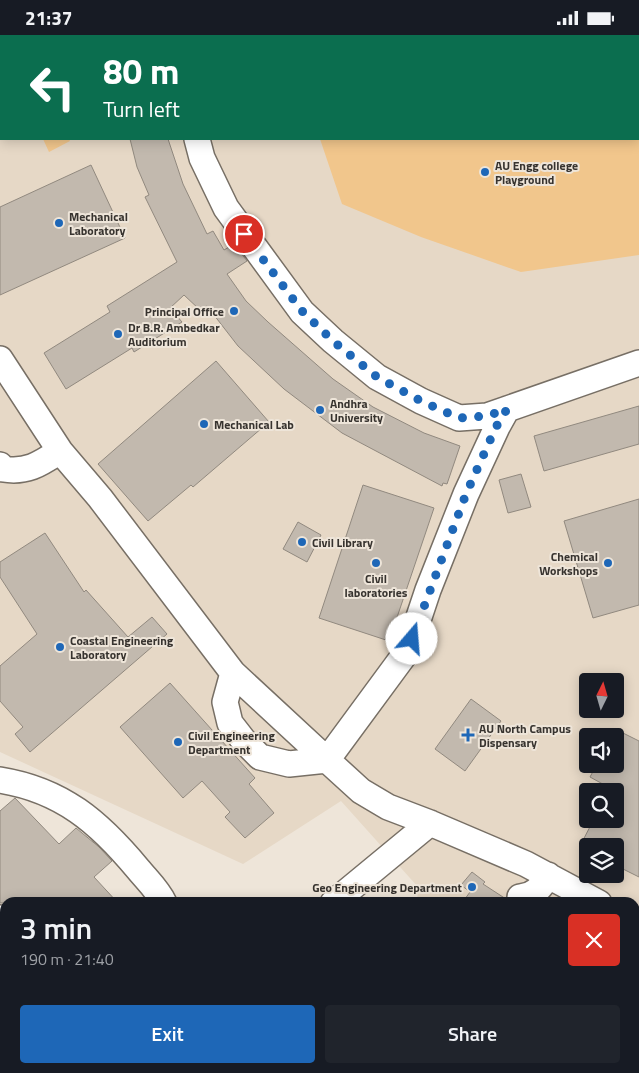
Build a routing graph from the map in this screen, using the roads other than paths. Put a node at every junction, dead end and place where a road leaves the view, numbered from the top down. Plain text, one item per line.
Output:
1 (197, 140) edge
2 (0, 359) edge
3 (639, 363) edge
4 (9, 394) edge
5 (507, 409) junction
6 (60, 451) junction
7 (0, 465) edge
8 (234, 673) junction
9 (327, 760) junction
10 (0, 781) edge
11 (430, 823) junction
12 (548, 875) junction
13 (159, 897) edge
14 (340, 897) edge
15 (520, 897) dead end
16 (588, 897) edge

1 - 5 street
2 - 4 street
3 - 5 street
4 - 6 street
5 - 9 street
6 - 7 street
6 - 8 street
8 - 9 street
8 - 9 street
9 - 11 street
10 - 13 street
11 - 12 street
11 - 14 street
12 - 15 street
12 - 16 street

